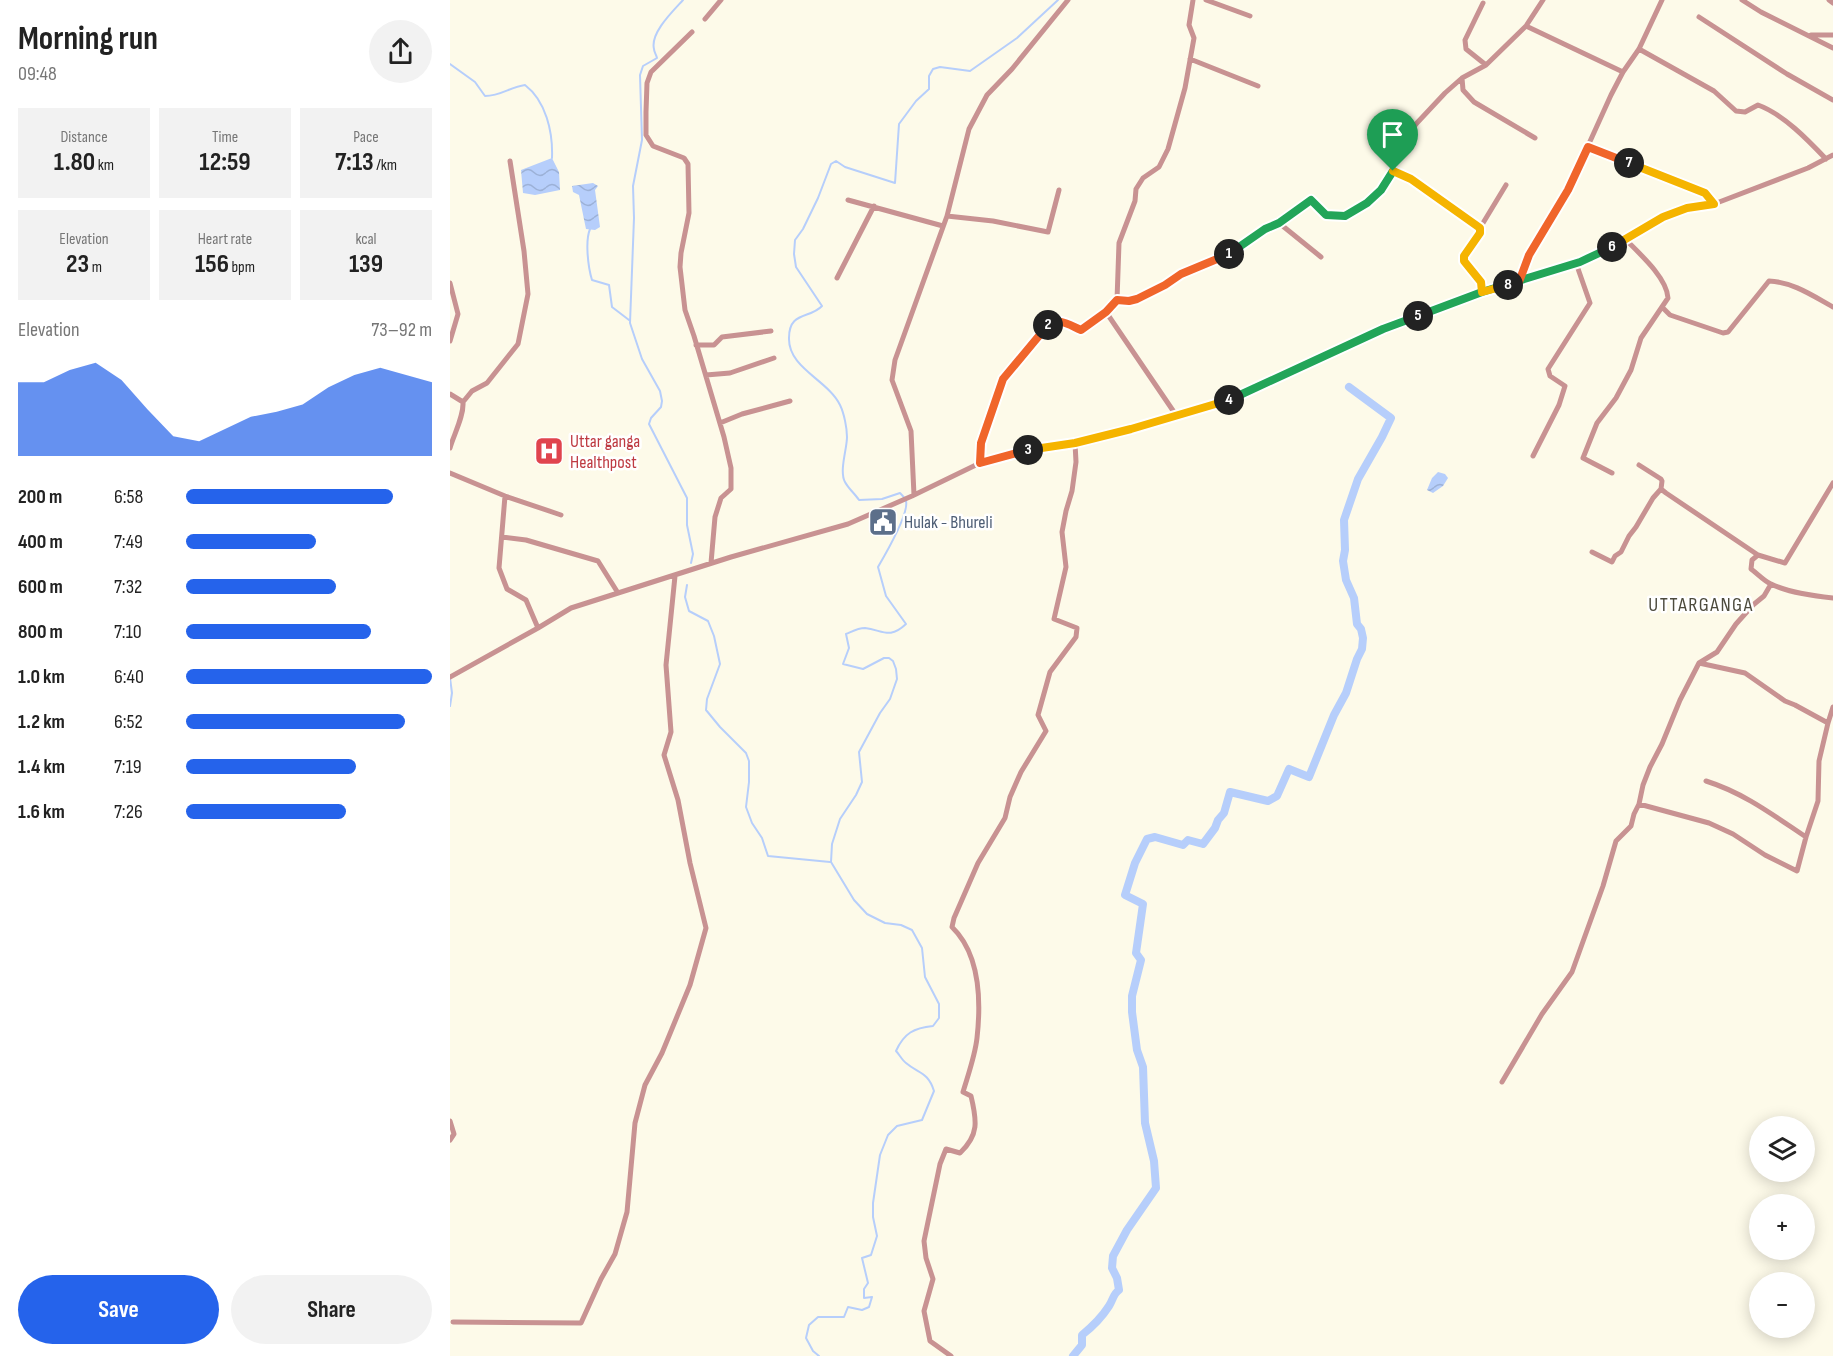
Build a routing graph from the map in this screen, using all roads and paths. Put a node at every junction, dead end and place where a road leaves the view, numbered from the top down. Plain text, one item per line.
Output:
1 (721, 0) edge
2 (1068, 0) edge
3 (1193, 0) edge
4 (1206, 0) edge
5 (1543, 0) edge
6 (1662, 0) edge
7 (1742, 0) edge
8 (1829, 0) edge
9 (1483, 3) dead end
10 (1833, 3) edge
11 (1250, 16) dead end
12 (1700, 17) dead end
13 (705, 19) dead end
14 (1526, 26) junction
15 (692, 32) dead end
16 (1807, 35) junction
17 (1833, 35) edge
18 (1833, 48) edge
19 (1639, 49) junction
20 (1190, 59) junction
21 (1486, 65) junction
22 (1623, 72) junction
23 (1462, 78) junction
24 (1258, 86) dead end
25 (1833, 100) edge
26 (1535, 138) dead end
27 (1588, 147) junction
28 (1833, 155) edge
29 (1826, 159) junction
30 (510, 161) dead end
31 (1393, 171) junction
32 (1506, 185) dead end
33 (1059, 190) dead end
34 (848, 200) dead end
35 (1714, 204) junction
36 (874, 206) junction
37 (946, 216) junction
38 (1279, 223) junction
39 (943, 226) junction
40 (1480, 228) junction
41 (1626, 240) junction
42 (1321, 257) dead end
43 (1576, 263) junction
44 (837, 278) dead end
45 (450, 282) edge
46 (1519, 282) junction
47 (1482, 292) junction
48 (1117, 300) junction
49 (1662, 307) junction
50 (1833, 307) edge
51 (1106, 312) junction
52 (771, 331) dead end
53 (450, 341) edge
54 (696, 345) junction
55 (774, 358) dead end
56 (706, 375) junction
57 (450, 394) edge
58 (790, 401) dead end
59 (463, 402) junction
60 (1176, 416) junction
61 (720, 423) junction
62 (1075, 443) junction
63 (450, 448) edge
64 (1533, 456) dead end
65 (980, 463) junction
66 (1639, 465) dead end
67 (450, 473) edge
68 (1612, 473) dead end
69 (1833, 483) edge
70 (1661, 489) junction
71 (913, 495) junction
72 (505, 496) junction
73 (561, 515) dead end
74 (502, 537) junction
75 (1592, 552) dead end
76 (1758, 555) junction
77 (711, 563) junction
78 (675, 576) junction
79 (1771, 584) junction
80 (618, 593) junction
81 (1833, 598) edge
82 (538, 628) junction
83 (1699, 663) junction
84 (452, 676) edge
85 (1833, 706) edge
86 (1828, 723) junction
87 (1706, 781) dead end
88 (1639, 804) junction
89 (1806, 837) junction
90 (1502, 1082) dead end
91 (450, 1121) edge
92 (450, 1140) edge
93 (453, 1322) dead end
94 (951, 1356) edge

1 - 13 street
2 - 37 street
3 - 20 street
4 - 11 street
5 - 14 street
6 - 19 street
7 - 16 street
8 - 10 street
9 - 21 street
12 - 25 street
14 - 21 street
14 - 22 street
15 - 54 street
16 - 17 street
16 - 18 street
19 - 22 street
19 - 29 street
20 - 24 street
20 - 48 street
21 - 23 street
22 - 27 street
23 - 26 street
23 - 31 street
27 - 35 street
27 - 46 street
28 - 29 street
29 - 35 street
30 - 59 street
31 - 38 street
31 - 40 street
32 - 40 street
33 - 37 street
34 - 36 street
35 - 41 street
36 - 39 street
36 - 44 street
37 - 39 street
38 - 42 street
38 - 48 street
39 - 71 street
40 - 47 street
41 - 43 street
41 - 49 street
43 - 46 street
43 - 64 street
45 - 53 street
46 - 47 street
47 - 60 street
48 - 51 street
49 - 50 street
49 - 68 street
51 - 60 street
51 - 65 street
52 - 54 street
54 - 56 street
55 - 56 street
56 - 61 street
57 - 59 street
58 - 61 street
59 - 63 street
60 - 62 street
61 - 77 street
62 - 65 street
62 - 94 street
65 - 71 street
66 - 70 street
67 - 72 street
69 - 76 street
70 - 75 street
70 - 76 street
71 - 77 street
72 - 73 street
72 - 74 street
74 - 80 street
74 - 82 street
76 - 79 street
77 - 78 street
78 - 80 street
78 - 93 street
79 - 81 street
79 - 83 street
80 - 82 street
82 - 84 street
83 - 86 street
83 - 88 street
85 - 86 street
86 - 89 street
87 - 89 street
88 - 89 street
88 - 90 street
91 - 92 street

